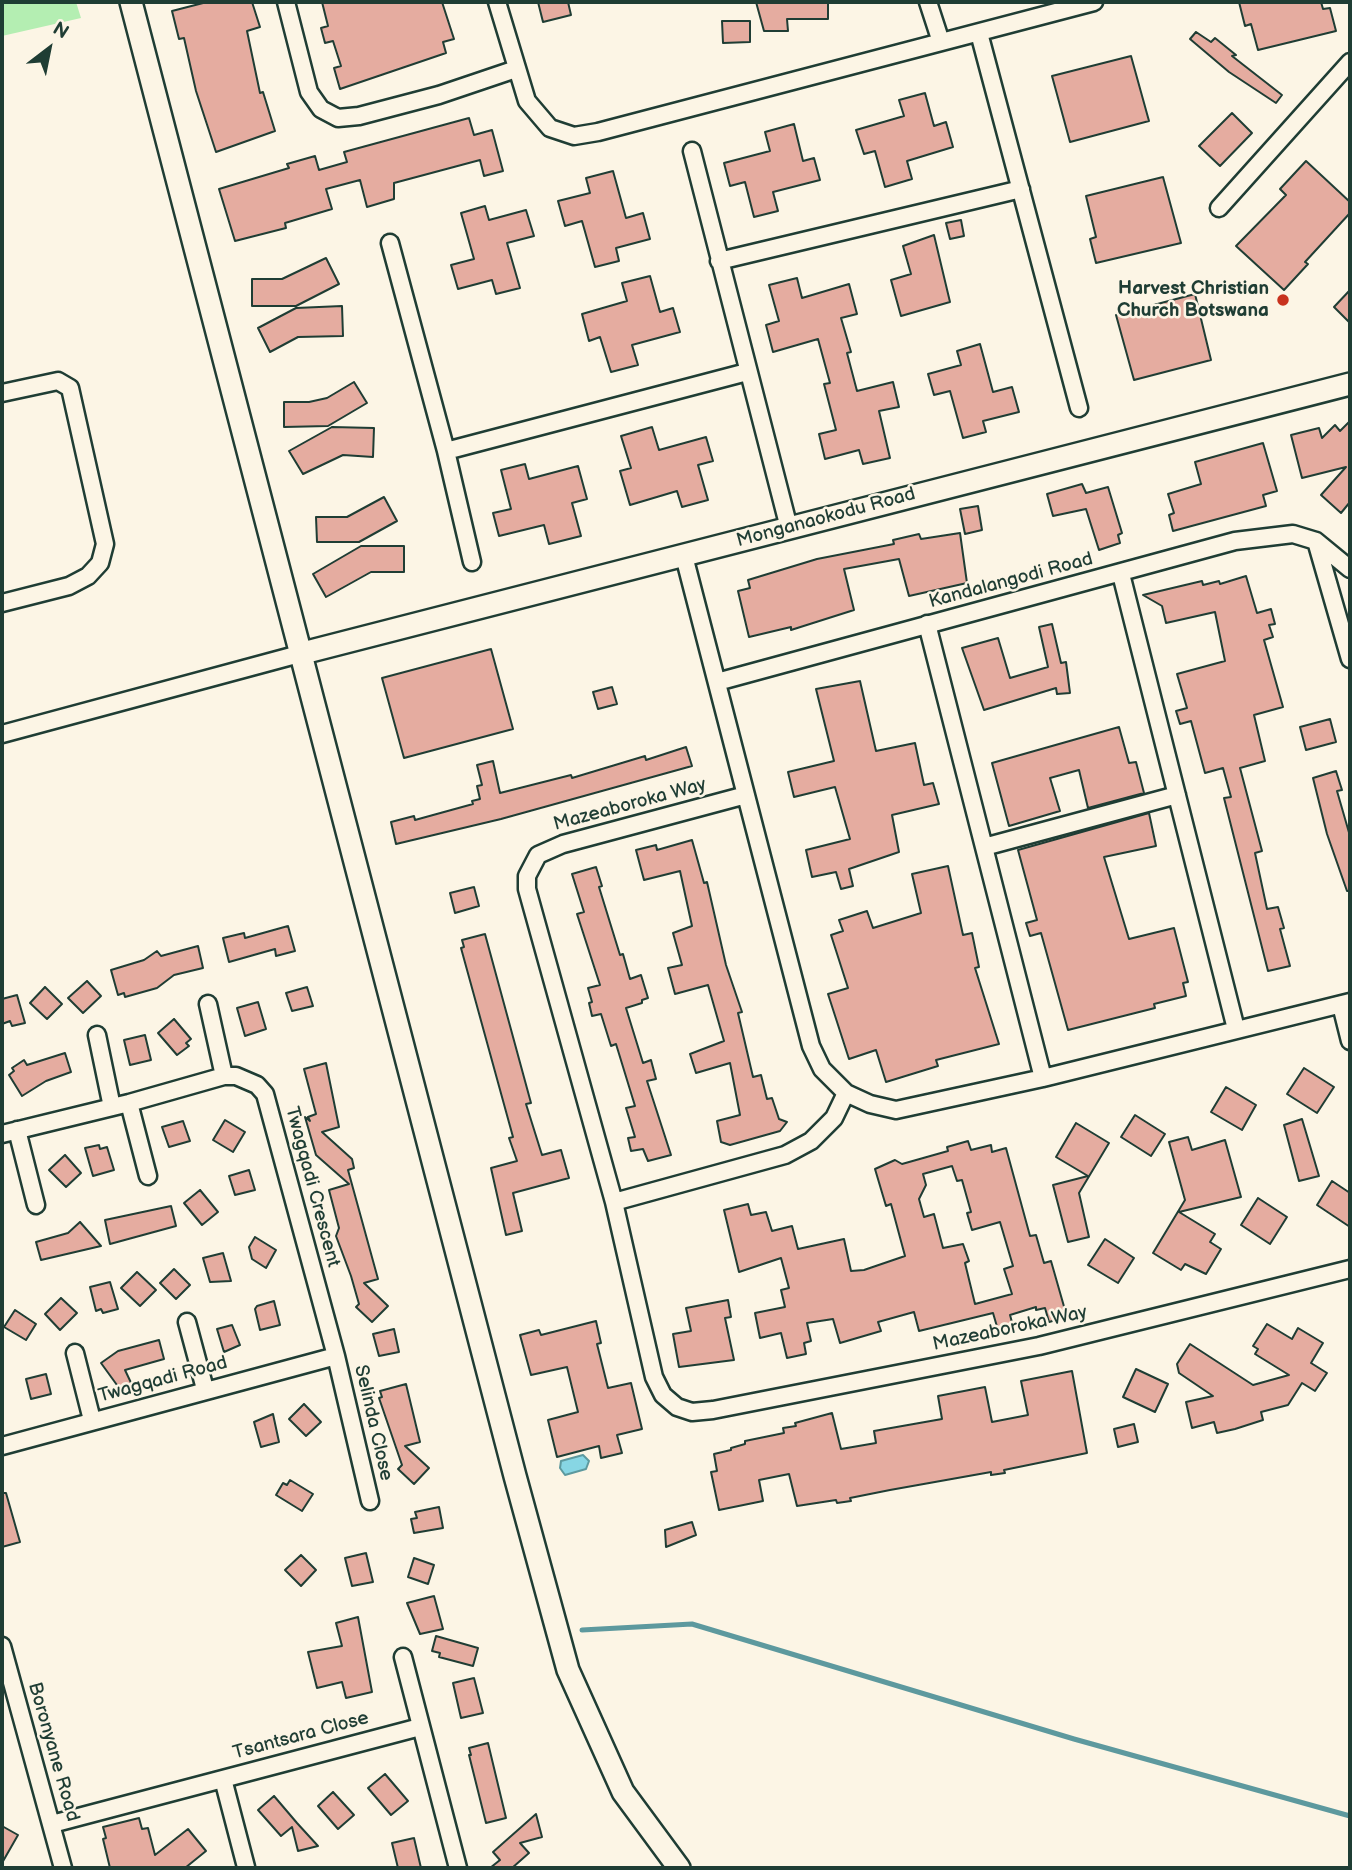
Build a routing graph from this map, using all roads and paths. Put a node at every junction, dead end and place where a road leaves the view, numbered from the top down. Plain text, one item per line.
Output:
1 (131, 2) edge
2 (286, 2) edge
3 (497, 2) edge
4 (928, 2) edge
5 (1094, 2) edge
6 (978, 33) junction
7 (941, 42) junction
8 (1350, 62) edge
9 (516, 69) junction
10 (692, 151) dead end
11 (1021, 189) junction
12 (1219, 208) dead end
13 (390, 243) dead end
14 (719, 261) junction
15 (747, 372) junction
16 (1350, 384) edge
17 (2, 393) edge
18 (1079, 408) dead end
19 (446, 451) junction
20 (789, 528) junction
21 (1316, 541) junction
22 (684, 556) junction
23 (472, 562) dead end
24 (1350, 569) edge
25 (1121, 574) junction
26 (2, 603) edge
27 (927, 624) junction
28 (303, 653) junction
29 (1350, 655) edge
30 (717, 682) junction
31 (2, 734) edge
32 (1177, 794) junction
33 (747, 795) junction
34 (984, 847) junction
35 (1345, 1003) edge
36 (208, 1004) dead end
37 (1236, 1029) junction
38 (97, 1035) dead end
39 (1350, 1041) edge
40 (224, 1076) junction
41 (1043, 1078) junction
42 (846, 1093) junction
43 (129, 1103) junction
44 (112, 1107) junction
45 (9, 1132) edge
46 (148, 1176) dead end
47 (614, 1202) junction
48 (36, 1205) dead end
49 (1350, 1269) edge
50 (187, 1322) dead end
51 (75, 1353) dead end
52 (336, 1356) junction
53 (205, 1389) junction
54 (92, 1420) junction
55 (2, 1446) edge
56 (370, 1501) dead end
57 (2, 1651) edge
58 (402, 1657) dead end
59 (420, 1727) junction
60 (223, 1779) junction
61 (52, 1824) junction
62 (246, 1867) edge
63 (63, 1868) edge
64 (458, 1868) edge
65 (679, 1868) edge

1 - 28 street
2 - 9 street
3 - 9 street
4 - 7 street
5 - 6 street
6 - 7 street
6 - 11 street
7 - 9 street
8 - 12 street
10 - 14 street
11 - 14 street
11 - 18 street
13 - 19 street
14 - 15 street
15 - 19 street
15 - 20 street
16 - 20 street, Monganaokodu Road
17 - 26 street
19 - 23 street
20 - 22 street, Monganaokodu Road
21 - 24 street
21 - 25 street, Kandalangodi Road
21 - 29 street
22 - 28 street, Monganaokodu Road
22 - 30 street
25 - 27 street, Kandalangodi Road
25 - 32 street
27 - 30 street, Kandalangodi Road
27 - 34 street
28 - 31 street
28 - 65 street
30 - 33 street
32 - 34 street
32 - 37 street
33 - 42 street
33 - 47 street, Mazeaboroka Way
34 - 41 street
35 - 37 street
35 - 39 street
36 - 40 street
37 - 41 street
38 - 44 street
40 - 43 street
40 - 52 street, Twagqadi Crescent
41 - 42 street
42 - 47 street
43 - 44 street
43 - 46 street
44 - 45 street
45 - 48 street
47 - 49 street, Mazeaboroka Way
50 - 53 street
51 - 54 street
52 - 53 street, Twagqadi Road
52 - 56 street, Selinda Close
53 - 54 street, Twagqadi Road
54 - 55 street, Twagqadi Road
57 - 61 street, Boronyane Road
58 - 59 street
59 - 60 street, Tsantsara Close
59 - 64 street
60 - 61 street, Tsantsara Close
60 - 62 street
61 - 63 street, Boronyane Road

